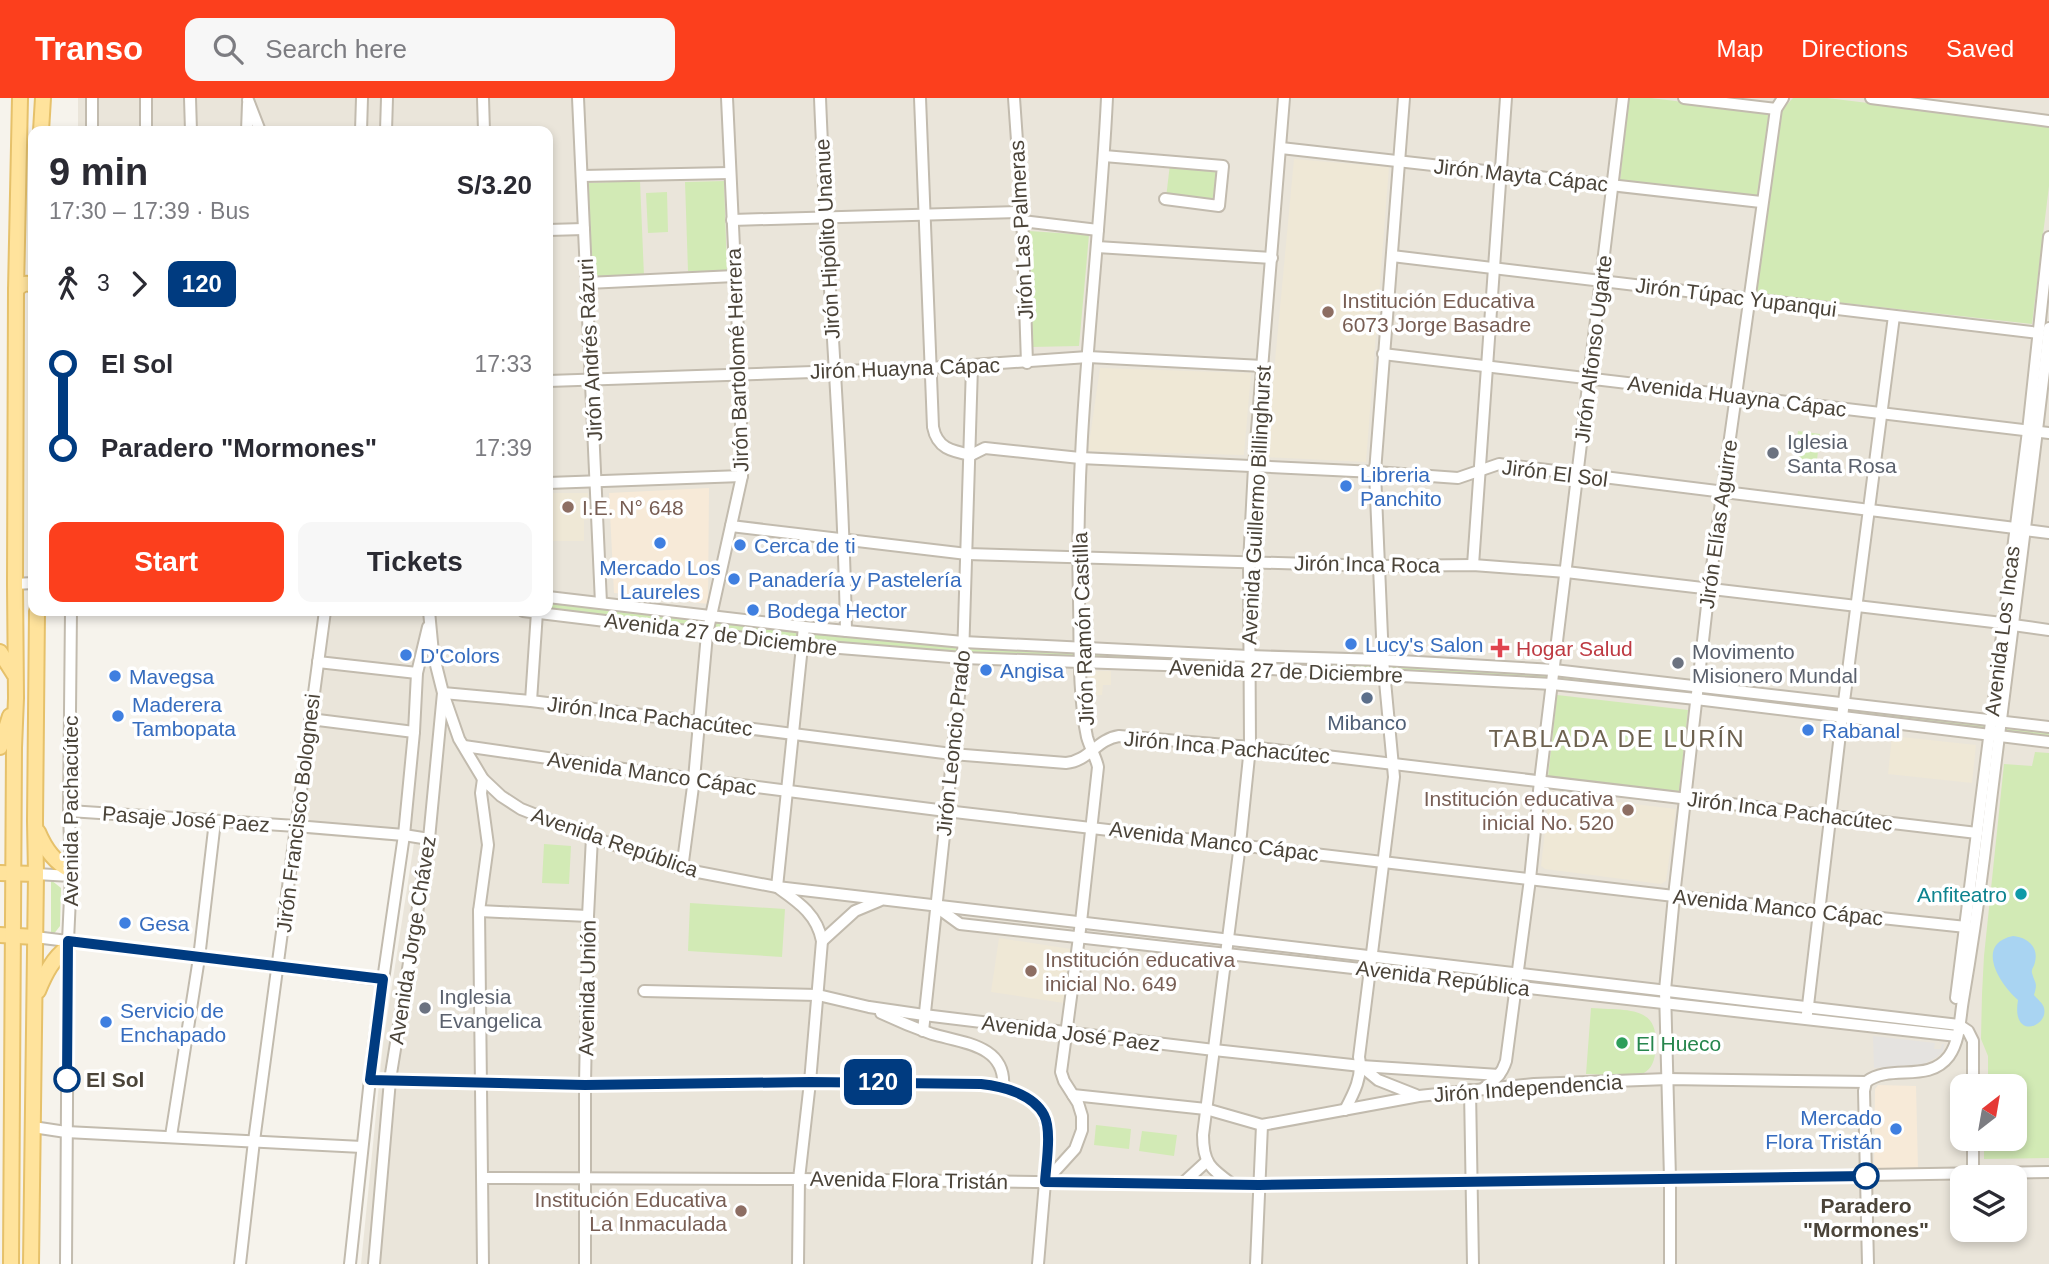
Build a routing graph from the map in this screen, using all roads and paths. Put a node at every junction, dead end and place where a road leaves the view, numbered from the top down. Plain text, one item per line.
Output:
1 (20, 98) edge
2 (43, 98) edge
3 (92, 98) edge
4 (146, 98) edge
5 (190, 98) edge
6 (362, 98) edge
7 (387, 98) edge
8 (482, 98) edge
9 (578, 98) edge
10 (727, 98) edge
11 (820, 98) edge
12 (920, 98) edge
13 (1014, 98) edge
14 (1107, 98) edge
15 (1283, 98) edge
16 (1404, 98) edge
17 (1506, 98) edge
18 (1623, 98) edge
19 (1684, 98) edge
20 (1783, 98) edge
21 (1871, 98) edge
22 (248, 99) edge
23 (1927, 102) edge
24 (1776, 109) junction
25 (2049, 121) edge
26 (41, 126) edge
27 (92, 126) edge
28 (146, 126) edge
29 (191, 126) edge
30 (247, 126) edge
31 (258, 126) edge
32 (361, 126) edge
33 (386, 126) edge
34 (484, 126) edge
35 (1281, 148) junction
36 (1104, 156) junction
37 (1400, 161) junction
38 (730, 173) junction
39 (1501, 173) junction
40 (582, 176) junction
41 (1613, 185) junction
42 (1165, 199) dead end
43 (1762, 202) junction
44 (926, 215) junction
45 (1022, 216) junction
46 (825, 217) junction
47 (732, 220) junction
48 (584, 229) junction
49 (553, 230) edge
50 (1098, 230) junction
51 (2049, 237) edge
52 (1097, 247) junction
53 (1392, 256) junction
54 (1272, 258) junction
55 (1494, 268) junction
56 (734, 276) junction
57 (1601, 281) junction
58 (28, 283) edge
59 (587, 283) junction
60 (16, 290) junction
61 (1748, 298) junction
62 (1894, 316) junction
63 (2046, 332) edge
64 (1383, 354) junction
65 (1088, 357) junction
66 (1027, 363) junction
67 (972, 366) junction
68 (1263, 366) junction
69 (1487, 367) junction
70 (929, 368) junction
71 (834, 371) junction
72 (740, 374) junction
73 (591, 378) junction
74 (1589, 379) junction
75 (553, 381) edge
76 (1736, 396) junction
77 (1881, 413) junction
78 (2038, 432) edge
79 (971, 454) junction
80 (1080, 458) junction
81 (1254, 467) junction
82 (1480, 471) junction
83 (1375, 472) junction
84 (1578, 475) junction
85 (742, 476) junction
86 (596, 481) junction
87 (553, 483) edge
88 (1722, 493) junction
89 (1869, 510) junction
90 (731, 526) junction
91 (2020, 529) junction
92 (2049, 533) edge
93 (844, 539) junction
94 (967, 554) junction
95 (1078, 558) junction
96 (1249, 563) junction
97 (1473, 565) junction
98 (1378, 566) junction
99 (1566, 572) junction
100 (28, 583) edge
101 (15, 584) junction
102 (1709, 589) junction
103 (553, 598) edge
104 (601, 603) junction
105 (1857, 606) junction
106 (553, 614) edge
107 (37, 616) edge
108 (45, 616) edge
109 (71, 616) edge
110 (324, 616) edge
111 (429, 616) edge
112 (429, 616) edge
113 (537, 616) edge
114 (711, 616) junction
115 (2008, 624) junction
116 (804, 627) junction
117 (2049, 630) edge
118 (846, 631) junction
119 (707, 634) junction
120 (894, 636) junction
121 (963, 642) junction
122 (803, 645) junction
123 (37, 647) junction
124 (1080, 648) junction
125 (0, 652) edge
126 (892, 653) junction
127 (963, 658) junction
128 (1383, 660) junction
129 (318, 662) junction
130 (1249, 662) junction
131 (1080, 663) junction
132 (1554, 670) junction
133 (417, 673) junction
134 (15, 674) junction
135 (1385, 674) junction
136 (1552, 684) junction
137 (1697, 686) junction
138 (443, 693) junction
139 (16, 698) junction
140 (1696, 699) junction
141 (531, 701) junction
142 (1844, 704) junction
143 (1842, 717) junction
144 (310, 719) junction
145 (1995, 720) junction
146 (699, 723) junction
147 (2049, 727) edge
148 (414, 732) junction
149 (793, 734) junction
150 (1994, 736) junction
151 (2049, 742) edge
152 (464, 746) junction
153 (0, 747) edge
154 (1250, 747) junction
155 (1092, 752) junction
156 (952, 754) junction
157 (1394, 764) junction
158 (484, 779) junction
159 (694, 779) junction
160 (1540, 781) junction
161 (787, 791) junction
162 (1685, 799) junction
163 (69, 811) junction
164 (946, 811) junction
165 (1830, 816) junction
166 (35, 821) junction
167 (215, 821) junction
168 (296, 826) junction
169 (1092, 827) junction
170 (1977, 834) junction
171 (404, 835) junction
172 (592, 837) junction
173 (429, 839) junction
174 (1240, 844) junction
175 (1384, 862) junction
176 (682, 869) junction
177 (7, 873) edge
178 (70, 873) junction
179 (36, 874) junction
180 (1530, 879) junction
181 (777, 887) junction
182 (1674, 895) junction
183 (881, 900) junction
184 (935, 906) junction
185 (479, 911) junction
186 (1819, 912) junction
187 (588, 916) junction
188 (1082, 922) junction
189 (1966, 927) junction
190 (7, 936) edge
191 (35, 937) junction
192 (1079, 937) junction
193 (1227, 939) junction
194 (822, 941) junction
195 (68, 944) junction
196 (1226, 953) junction
197 (199, 958) junction
198 (1371, 964) junction
199 (278, 967) junction
200 (1518, 973) junction
201 (383, 979) junction
202 (1516, 987) junction
203 (644, 990) dead end
204 (1665, 990) junction
205 (818, 995) junction
206 (35, 1003) junction
207 (1666, 1004) junction
208 (869, 1007) junction
209 (1808, 1007) junction
210 (924, 1015) junction
211 (1806, 1020) junction
212 (923, 1031) junction
213 (1958, 1031) junction
214 (1065, 1033) junction
215 (1213, 1051) junction
216 (0, 1056) edge
217 (1361, 1066) junction
218 (1499, 1074) junction
219 (1973, 1074) edge
220 (1668, 1079) junction
221 (370, 1080) junction
222 (390, 1080) junction
223 (810, 1082) junction
224 (1867, 1082) junction
225 (482, 1083) junction
226 (585, 1085) junction
227 (1003, 1088) junction
228 (1476, 1090) junction
229 (12, 1091) junction
230 (1073, 1094) junction
231 (1419, 1096) junction
232 (1206, 1109) junction
233 (1345, 1110) junction
234 (1262, 1125) junction
235 (33, 1128) junction
236 (66, 1132) junction
237 (171, 1136) junction
238 (254, 1141) junction
239 (362, 1147) junction
240 (1206, 1162) junction
241 (2027, 1172) edge
242 (2049, 1172) edge
243 (1950, 1174) edge
244 (1866, 1176) junction
245 (483, 1178) junction
246 (1670, 1178) junction
247 (584, 1179) junction
248 (799, 1179) junction
249 (1045, 1182) junction
250 (1472, 1182) junction
251 (1182, 1184) junction
252 (1232, 1184) junction
253 (1259, 1185) junction
254 (11, 1264) edge
255 (31, 1264) edge
256 (66, 1264) edge
257 (240, 1264) edge
258 (350, 1264) edge
259 (374, 1264) edge
260 (482, 1264) edge
261 (585, 1264) edge
262 (798, 1264) edge
263 (1038, 1264) edge
264 (1256, 1264) edge
265 (1473, 1264) edge
266 (1670, 1264) edge
267 (1868, 1264) edge

1 - 60 main road
2 - 26 main road
3 - 27 street
4 - 28 street
5 - 29 street
6 - 32 street
7 - 33 street
8 - 34 street
9 - 40 street, Jirón Andrés Rázuri
10 - 38 street, Jirón Bartolomé Herrera
11 - 46 street, Jirón Hipólito Unanue
12 - 44 street
13 - 45 street, Jirón Las Palmeras
14 - 36 street, Jirón Ramón Castilla
15 - 35 street, Avenida Guillermo Billinghurst
16 - 37 street
17 - 39 street
18 - 41 street, Jirón Alfonso Ugarte
19 - 24 street
20 - 24 street, Jirón Elías Aguirre
21 - 23 street
22 - 30 street
22 - 31 street
23 - 25 street
24 - 43 street, Jirón Elías Aguirre
35 - 37 street, Jirón Mayta Cápac
35 - 54 street, Avenida Guillermo Billinghurst
36 - 42 street
36 - 50 street, Jirón Ramón Castilla
37 - 39 street, Jirón Mayta Cápac
37 - 53 street
38 - 40 street
38 - 47 street, Jirón Bartolomé Herrera
39 - 41 street, Jirón Mayta Cápac
39 - 55 street
40 - 48 street, Jirón Andrés Rázuri
41 - 43 street, Jirón Mayta Cápac
41 - 57 street, Jirón Alfonso Ugarte
43 - 61 street, Jirón Elías Aguirre
44 - 45 street
44 - 46 street
44 - 70 street
45 - 50 street
45 - 66 street, Jirón Las Palmeras
46 - 47 street
46 - 71 street, Jirón Hipólito Unanue
47 - 56 street, Jirón Bartolomé Herrera
48 - 49 street
48 - 59 street, Jirón Andrés Rázuri
50 - 52 street, Jirón Ramón Castilla
51 - 63 street, Avenida Los Incas
52 - 54 street
52 - 65 street, Jirón Ramón Castilla
53 - 55 street, Jirón Túpac Yupanqui
53 - 64 street
54 - 68 street, Avenida Guillermo Billinghurst
55 - 57 street, Jirón Túpac Yupanqui
55 - 69 street
56 - 59 street
56 - 72 street, Jirón Bartolomé Herrera
57 - 61 street, Jirón Túpac Yupanqui
57 - 74 street, Jirón Alfonso Ugarte
58 - 60 main road
59 - 73 street, Jirón Andrés Rázuri
60 - 101 main road
61 - 62 street, Jirón Túpac Yupanqui
61 - 76 street, Jirón Elías Aguirre
62 - 63 street, Jirón Túpac Yupanqui
62 - 77 street
63 - 78 street, Avenida Los Incas
64 - 69 street, Avenida Huayna Cápac
64 - 83 street
65 - 66 street, Jirón Huayna Cápac
65 - 68 street, Jirón Huayna Cápac
65 - 80 street, Jirón Ramón Castilla
66 - 67 street, Jirón Huayna Cápac
67 - 70 street, Jirón Huayna Cápac
67 - 79 street, Jirón Leoncio Prado
68 - 81 street, Avenida Guillermo Billinghurst
69 - 74 street, Avenida Huayna Cápac
69 - 82 street
70 - 71 street, Jirón Huayna Cápac
70 - 79 street
71 - 72 street, Jirón Huayna Cápac
71 - 93 street, Jirón Hipólito Unanue
72 - 73 street, Jirón Huayna Cápac
72 - 85 street, Jirón Bartolomé Herrera
73 - 75 street, Jirón Huayna Cápac
73 - 86 street, Jirón Andrés Rázuri
74 - 76 street, Avenida Huayna Cápac
74 - 84 street, Jirón Alfonso Ugarte
76 - 77 street, Avenida Huayna Cápac
76 - 88 street, Jirón Elías Aguirre
77 - 78 street, Avenida Huayna Cápac
77 - 89 street
78 - 91 street, Avenida Los Incas
79 - 80 street, Jirón El Sol
79 - 94 street, Jirón Leoncio Prado
80 - 81 street, Jirón El Sol
80 - 95 street, Jirón Ramón Castilla
81 - 83 street, Jirón El Sol
81 - 96 street, Avenida Guillermo Billinghurst
82 - 83 street, Jirón El Sol
82 - 84 street, Jirón El Sol
82 - 97 street
83 - 98 street
84 - 88 street, Jirón El Sol
84 - 99 street, Jirón Alfonso Ugarte
85 - 86 street
85 - 90 street, Jirón Bartolomé Herrera
86 - 87 street
86 - 104 street, Jirón Andrés Rázuri
88 - 89 street, Jirón El Sol
88 - 102 street, Jirón Elías Aguirre
89 - 91 street, Jirón El Sol
89 - 105 street
90 - 93 street, Jirón Inca Roca
90 - 114 street, Jirón Bartolomé Herrera
91 - 92 street, Jirón El Sol
91 - 115 street, Avenida Los Incas
93 - 94 street, Jirón Inca Roca
93 - 118 street, Jirón Hipólito Unanue
94 - 95 street, Jirón Inca Roca
94 - 121 street, Jirón Leoncio Prado
95 - 96 street, Jirón Inca Roca
95 - 124 street, Jirón Ramón Castilla
96 - 98 street, Jirón Inca Roca
96 - 130 street, Avenida Guillermo Billinghurst
97 - 98 street, Jirón Inca Roca
97 - 99 street, Jirón Inca Roca
98 - 128 street
99 - 102 street, Jirón Inca Roca
99 - 132 street, Jirón Alfonso Ugarte
100 - 101 street
101 - 134 main road
102 - 105 street, Jirón Inca Roca
102 - 137 street, Jirón Elías Aguirre
103 - 104 street, Avenida 27 de Diciembre
104 - 114 street, Avenida 27 de Diciembre
105 - 115 street, Jirón Inca Roca
105 - 142 street
106 - 119 street, Avenida 27 de Diciembre
107 - 123 main road, Avenida Pachacútec
108 - 123 main road
109 - 163 street, Avenida Pachacútec
110 - 129 street, Jirón Francisco Bolognesi
111 - 133 street, Avenida Jorge Chávez
112 - 138 street, Avenida Jorge Chávez
113 - 141 street
114 - 116 street, Avenida 27 de Diciembre
114 - 119 street, Jirón Bartolomé Herrera
115 - 117 street, Jirón Inca Roca
115 - 145 street, Avenida Los Incas
116 - 118 street, Avenida 27 de Diciembre
116 - 122 street
118 - 120 street, Avenida 27 de Diciembre
119 - 122 street, Avenida 27 de Diciembre
119 - 146 street, Jirón Bartolomé Herrera
120 - 121 street, Avenida 27 de Diciembre
120 - 126 street
121 - 124 street, Avenida 27 de Diciembre
121 - 127 street, Jirón Leoncio Prado
122 - 126 street, Avenida 27 de Diciembre
122 - 149 street
123 - 166 main road, Avenida Pachacútec
124 - 130 street, Avenida 27 de Diciembre
124 - 131 street, Jirón Ramón Castilla
125 - 134 main road
126 - 127 street, Avenida 27 de Diciembre
127 - 131 street, Avenida 27 de Diciembre
127 - 156 street, Jirón Leoncio Prado
128 - 130 street, Avenida 27 de Diciembre
128 - 132 street, Avenida 27 de Diciembre
128 - 135 street
129 - 133 street
129 - 144 street, Jirón Francisco Bolognesi
130 - 131 street, Avenida 27 de Diciembre
130 - 135 street, Avenida 27 de Diciembre
130 - 154 street, Avenida Guillermo Billinghurst
131 - 155 street, Jirón Ramón Castilla
132 - 136 street, Jirón Alfonso Ugarte
132 - 137 street, Avenida 27 de Diciembre
133 - 148 street, Avenida Jorge Chávez
134 - 139 main road
135 - 136 street, Avenida 27 de Diciembre
135 - 157 street
136 - 140 street, Avenida 27 de Diciembre
136 - 160 street, Jirón Alfonso Ugarte
137 - 140 street, Jirón Elías Aguirre
137 - 142 street, Avenida 27 de Diciembre
138 - 141 street, Jirón Inca Pachacútec
138 - 152 street, Avenida República
138 - 173 street, Avenida Jorge Chávez
139 - 153 main road
139 - 177 main road
140 - 143 street, Avenida 27 de Diciembre
140 - 162 street, Jirón Elías Aguirre
141 - 146 street, Jirón Inca Pachacútec
142 - 143 street
142 - 145 street, Avenida 27 de Diciembre
143 - 150 street, Avenida 27 de Diciembre
143 - 165 street
144 - 148 street
144 - 168 street, Jirón Francisco Bolognesi
145 - 147 street, Avenida 27 de Diciembre
145 - 150 street, Avenida Los Incas
146 - 149 street, Jirón Inca Pachacútec
146 - 159 street, Jirón Bartolomé Herrera
148 - 171 street, Avenida Jorge Chávez
149 - 156 street, Jirón Inca Pachacútec
149 - 161 street
150 - 151 street, Avenida 27 de Diciembre
150 - 170 street, Avenida Los Incas
150 - 213 street, Avenida Los Incas
152 - 158 street, Avenida República
152 - 159 street, Avenida Manco Cápac
154 - 155 street, Jirón Inca Pachacútec
154 - 157 street, Jirón Inca Pachacútec
154 - 174 street, Avenida Guillermo Billinghurst
155 - 156 street, Jirón Inca Pachacútec
155 - 169 street, Jirón Ramón Castilla
156 - 164 street, Jirón Leoncio Prado
157 - 160 street, Jirón Inca Pachacútec
157 - 175 street
158 - 172 street, Avenida República
158 - 185 street
159 - 161 street, Avenida Manco Cápac
159 - 176 street, Jirón Bartolomé Herrera
160 - 162 street, Jirón Inca Pachacútec
160 - 180 street, Jirón Alfonso Ugarte
161 - 164 street, Avenida Manco Cápac
161 - 181 street
162 - 165 street, Jirón Inca Pachacútec
162 - 182 street, Jirón Elías Aguirre
163 - 167 street, Pasaje José Paez
163 - 178 street, Avenida Pachacútec
164 - 169 street, Avenida Manco Cápac
164 - 184 street, Jirón Leoncio Prado
165 - 170 street, Jirón Inca Pachacútec
165 - 186 street
166 - 178 main road
166 - 179 main road, Avenida Pachacútec
167 - 168 street, Pasaje José Paez
167 - 197 street
168 - 171 street, Pasaje José Paez
168 - 199 street, Jirón Francisco Bolognesi
169 - 174 street, Avenida Manco Cápac
169 - 188 street, Jirón Ramón Castilla
170 - 189 street, Avenida Los Incas
171 - 173 street, Pasaje José Paez
171 - 201 street, Avenida Jorge Chávez
172 - 176 street, Avenida República
172 - 187 street, Avenida Unión
173 - 222 street, Avenida Jorge Chávez
174 - 175 street, Avenida Manco Cápac
174 - 193 street, Avenida Guillermo Billinghurst
175 - 180 street, Avenida Manco Cápac
175 - 198 street
176 - 181 street, Avenida República
177 - 179 main road
177 - 190 main road
178 - 179 street
178 - 195 street, Avenida Pachacútec
179 - 191 main road, Avenida Pachacútec
180 - 182 street, Avenida Manco Cápac
180 - 200 street, Jirón Alfonso Ugarte
181 - 183 street, Avenida República
181 - 194 street
182 - 186 street, Avenida Manco Cápac
182 - 204 street, Jirón Elías Aguirre
183 - 184 street, Avenida República
183 - 194 street
184 - 188 street, Avenida República
184 - 192 street, Avenida República
184 - 210 street, Jirón Leoncio Prado
185 - 187 street
185 - 225 street
186 - 189 street, Avenida Manco Cápac
186 - 209 street
187 - 226 street, Avenida Unión
188 - 192 street, Jirón Ramón Castilla
188 - 193 street, Avenida República
189 - 213 street, Avenida Los Incas
190 - 191 main road
190 - 229 main road
191 - 195 street
191 - 206 main road, Avenida Pachacútec
192 - 196 street, Avenida República
192 - 214 street, Jirón Ramón Castilla
193 - 196 street, Avenida Guillermo Billinghurst
193 - 198 street, Avenida República
194 - 205 street
195 - 197 street
195 - 206 main road
195 - 236 street, Avenida Pachacútec
196 - 198 street, Avenida República
196 - 215 street, Avenida Guillermo Billinghurst
197 - 199 street
197 - 237 street
198 - 200 street, Avenida República
198 - 202 street, Avenida República
198 - 217 street
199 - 201 street
199 - 238 street, Jirón Francisco Bolognesi
200 - 202 street, Jirón Alfonso Ugarte
200 - 204 street, Avenida República
201 - 221 street, Avenida Jorge Chávez
202 - 207 street, Avenida República
202 - 218 street, Jirón Alfonso Ugarte
203 - 205 street, Avenida José Paez
204 - 207 street, Jirón Elías Aguirre
204 - 209 street, Avenida República
205 - 208 street, Avenida José Paez
205 - 223 street
206 - 235 main road, Avenida Pachacútec
207 - 211 street, Avenida República
207 - 220 street, Jirón Elías Aguirre
208 - 210 street, Avenida José Paez
208 - 212 street
209 - 211 street
209 - 213 street, Avenida República
210 - 212 street, Jirón Leoncio Prado
210 - 214 street, Avenida José Paez
211 - 213 street, Avenida República
212 - 227 street
213 - 219 street, Avenida Los Incas
213 - 224 street, Jirón Independencia
214 - 215 street, Avenida José Paez
214 - 230 street, Jirón Ramón Castilla
215 - 217 street, Avenida José Paez
215 - 232 street, Avenida Guillermo Billinghurst
216 - 229 main road
217 - 218 street, Avenida José Paez
217 - 231 street
217 - 233 street
218 - 228 street
220 - 224 street, Jirón Independencia
220 - 228 street, Jirón Independencia
220 - 246 street, Jirón Elías Aguirre
221 - 222 street
221 - 239 street, Avenida Jorge Chávez
222 - 225 street
222 - 259 street, Avenida Jorge Chávez
223 - 226 street
223 - 227 street
223 - 248 street
224 - 244 street
225 - 226 street
225 - 245 street
226 - 247 street, Avenida Unión
227 - 249 street
228 - 231 street, Jirón Independencia
228 - 250 street
229 - 254 main road
230 - 232 street, Jirón Independencia
230 - 249 street, Jirón Ramón Castilla
231 - 233 street, Jirón Independencia
232 - 234 street, Jirón Independencia
232 - 240 street, Avenida Guillermo Billinghurst
233 - 234 street, Jirón Independencia
234 - 253 street
235 - 236 street
235 - 255 main road, Avenida Pachacútec
236 - 237 street
236 - 256 street, Avenida Pachacútec
237 - 238 street
238 - 239 street
238 - 257 street, Jirón Francisco Bolognesi
239 - 258 street, Avenida Jorge Chávez
240 - 251 street
240 - 252 street
241 - 242 street, Avenida Flora Tristán
243 - 244 street, Avenida Flora Tristán
244 - 246 street, Avenida Flora Tristán
244 - 267 street
245 - 247 street, Avenida Flora Tristán
245 - 260 street
246 - 250 street, Avenida Flora Tristán
246 - 266 street, Jirón Elías Aguirre
247 - 248 street, Avenida Flora Tristán
247 - 261 street, Avenida Unión
248 - 249 street, Avenida Flora Tristán
248 - 262 street
249 - 251 street, Avenida Flora Tristán
249 - 263 street
250 - 253 street, Avenida Flora Tristán
250 - 265 street
251 - 252 street, Avenida Flora Tristán
252 - 253 street, Avenida Flora Tristán
253 - 264 street

